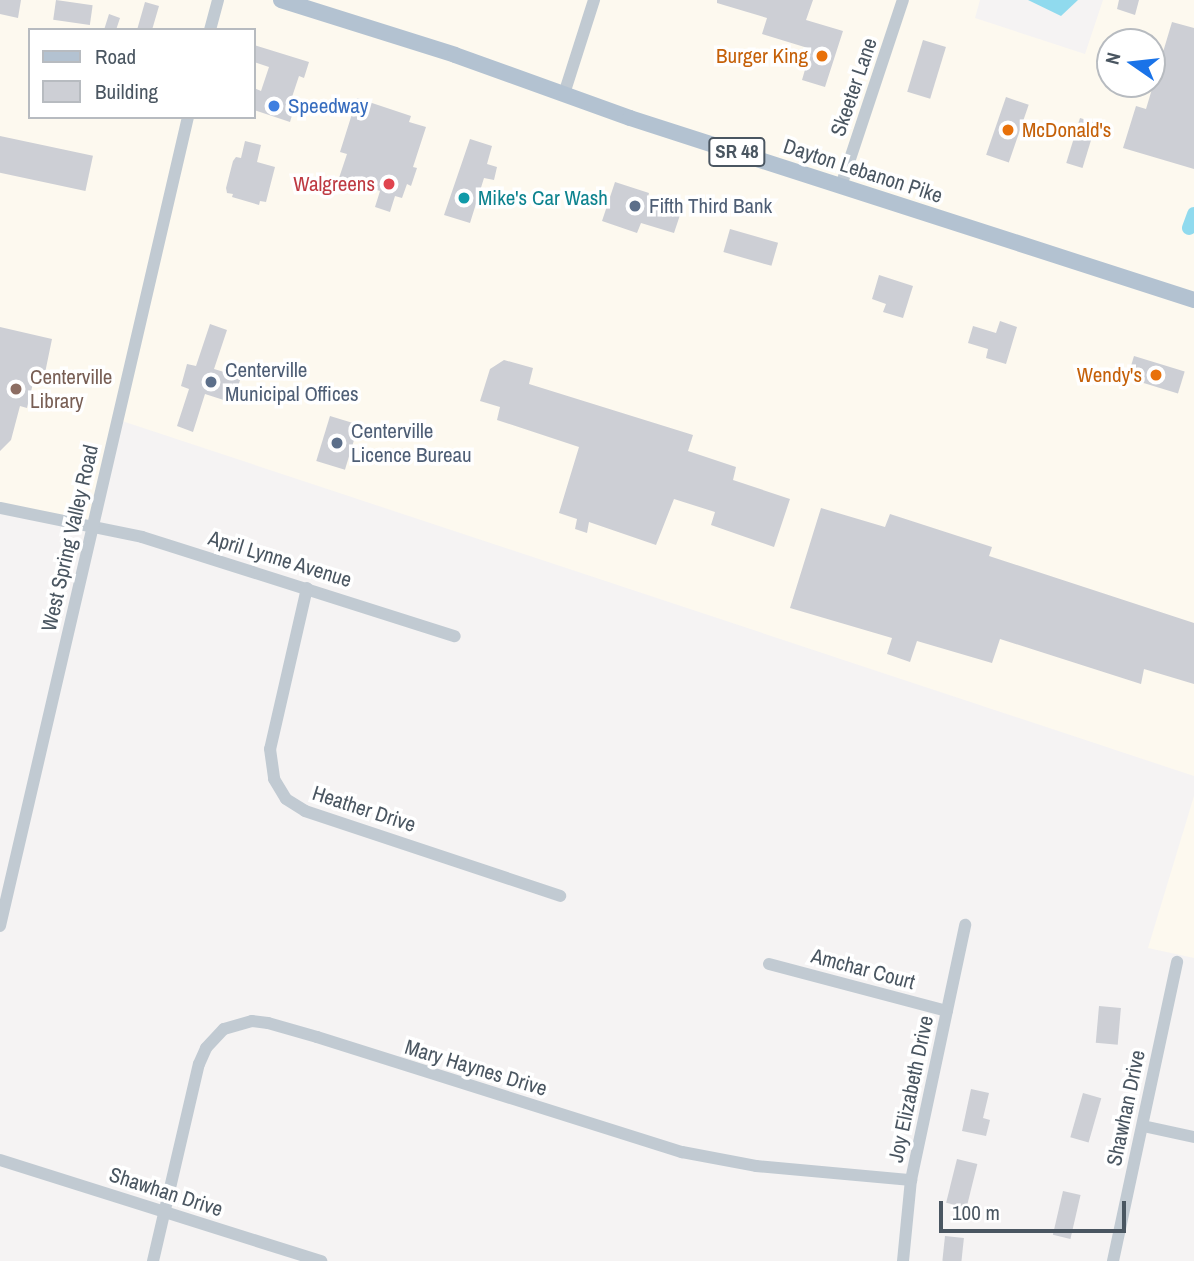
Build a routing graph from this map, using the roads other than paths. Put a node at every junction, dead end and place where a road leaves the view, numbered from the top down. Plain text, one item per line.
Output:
1 (218, 0) edge
2 (281, 0) edge
3 (594, 0) edge
4 (904, 0) edge
5 (211, 28) edge
6 (564, 94) junction
7 (188, 119) edge
8 (841, 186) junction
9 (1194, 300) edge
10 (0, 508) edge
11 (92, 526) junction
12 (307, 588) junction
13 (454, 636) dead end
14 (560, 896) dead end
15 (965, 925) dead end
16 (0, 926) edge
17 (1177, 962) dead end
18 (769, 964) dead end
19 (947, 1011) junction
20 (1143, 1126) junction
21 (1194, 1137) edge
22 (0, 1160) edge
23 (911, 1180) junction
24 (164, 1211) junction
25 (153, 1261) edge
26 (320, 1261) edge
27 (903, 1261) edge
28 (1113, 1261) edge

1 - 5 street
2 - 6 main road, Dayton Lebanon Pike / SR 48
3 - 6 street
4 - 8 street, Skeeter Lane
6 - 8 main road, Dayton Lebanon Pike / SR 48
7 - 11 street, West Spring Valley Road
8 - 9 main road, Dayton Lebanon Pike / SR 48
10 - 11 street, April Lynne Avenue
11 - 12 street, April Lynne Avenue
11 - 16 street, West Spring Valley Road
12 - 13 street, April Lynne Avenue
12 - 14 street, Heather Drive
15 - 19 street, Joy Elizabeth Drive
17 - 20 street, Shawhan Drive
18 - 19 street, Amchar Court
19 - 23 street, Joy Elizabeth Drive
20 - 21 street
20 - 28 street, Shawhan Drive
22 - 24 street, Shawhan Drive
23 - 24 street, Mary Haynes Drive
23 - 27 street, Joy Elizabeth Drive
24 - 25 street, Mary Haynes Drive
24 - 26 street, Shawhan Drive

